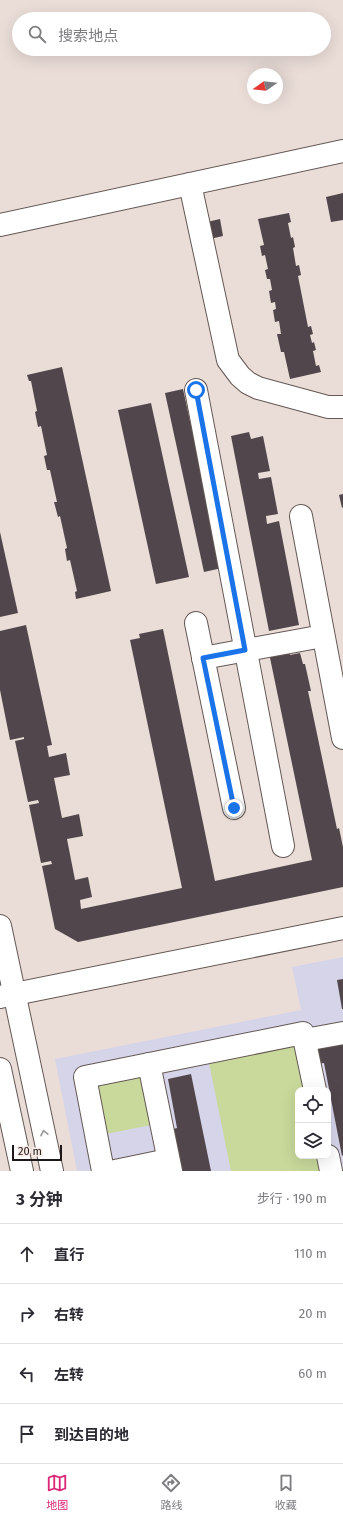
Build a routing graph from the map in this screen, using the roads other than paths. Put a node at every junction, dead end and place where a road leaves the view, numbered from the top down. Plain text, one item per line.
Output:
1 (343, 151) edge
2 (190, 184) junction
3 (0, 225) edge
4 (196, 390) dead end
5 (343, 407) edge
6 (301, 516) dead end
7 (196, 623) dead end
8 (323, 636) junction
9 (245, 650) junction
10 (203, 658) junction
11 (336, 667) edge
12 (343, 738) edge
13 (234, 808) dead end
14 (283, 846) dead end
15 (0, 926) edge
16 (343, 928) edge
17 (7, 995) edge
18 (343, 1032) edge
19 (305, 1040) junction
20 (149, 1064) junction
21 (0, 1069) edge
22 (314, 1087) edge
23 (329, 1159) edge
24 (170, 1166) edge
25 (22, 1171) edge
26 (52, 1171) edge
27 (104, 1171) edge
28 (115, 1171) edge
29 (331, 1171) edge

1 - 2 street
2 - 3 street
2 - 5 street
4 - 9 street
6 - 8 street
7 - 10 street
8 - 9 street
8 - 11 street
9 - 10 street
9 - 14 street
10 - 13 street
11 - 12 street
15 - 17 street
16 - 17 street
26 -> 17 street
18 - 19 street
19 - 20 street
19 - 22 street
20 - 24 street
20 - 27 street
21 - 25 street
23 - 29 street
24 - 28 street

